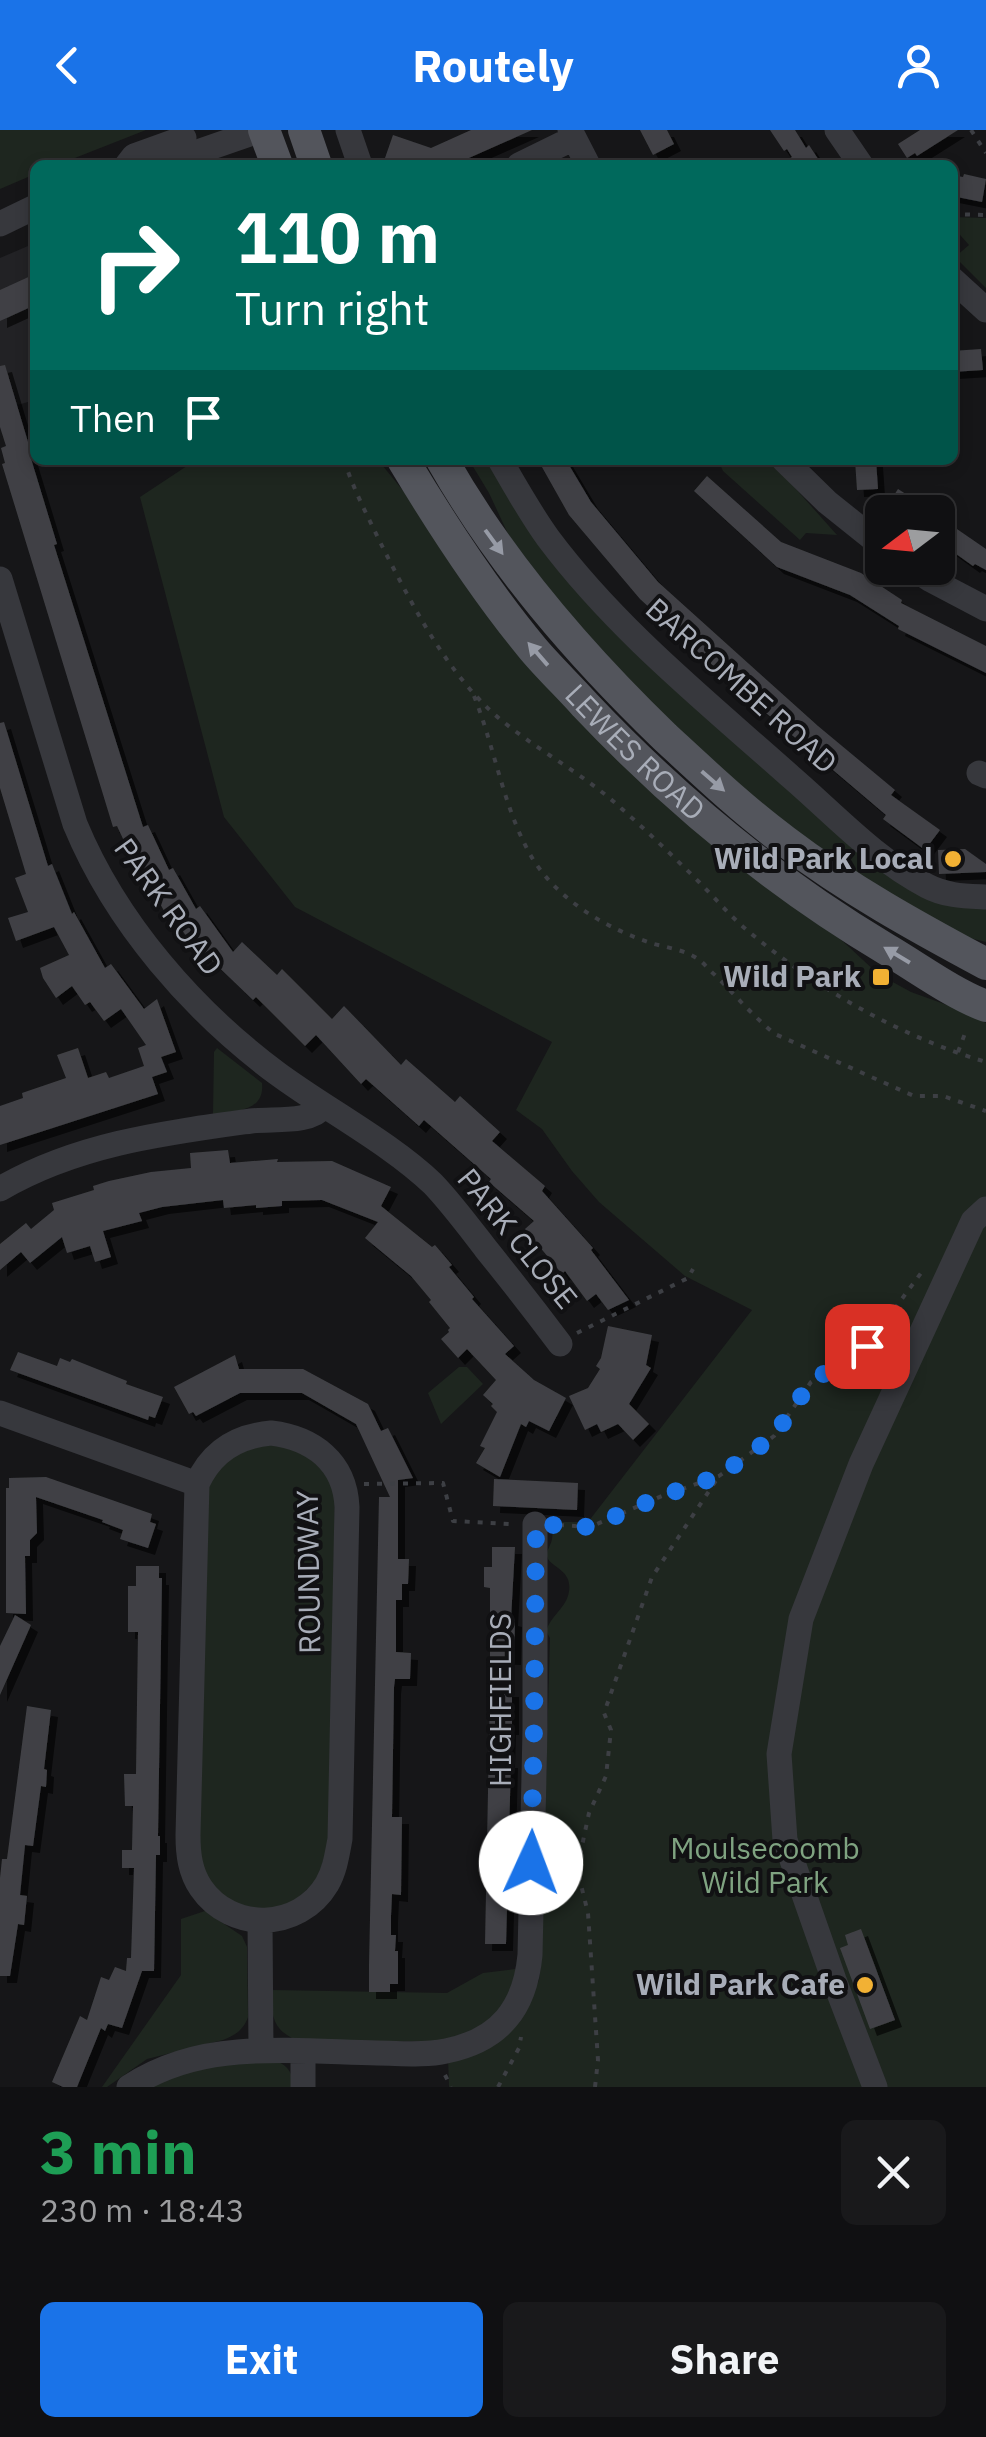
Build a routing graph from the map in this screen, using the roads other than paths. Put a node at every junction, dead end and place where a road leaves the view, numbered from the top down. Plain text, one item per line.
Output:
1 (207, 130) edge
2 (262, 130) edge
3 (304, 130) edge
4 (348, 130) edge
5 (837, 130) edge
6 (572, 134) edge
7 (131, 160) edge
8 (175, 160) edge
9 (276, 160) edge
10 (314, 160) edge
11 (358, 160) edge
12 (528, 160) edge
13 (585, 160) edge
14 (857, 160) edge
15 (30, 209) edge
16 (0, 224) edge
17 (958, 285) edge
18 (986, 310) edge
19 (406, 465) edge
20 (445, 465) edge
21 (503, 465) edge
22 (794, 465) edge
23 (865, 534) edge
24 (0, 578) edge
25 (942, 585) edge
26 (986, 608) edge
27 (986, 897) edge
28 (986, 964) edge
29 (986, 1006) edge
30 (276, 1072) junction
31 (324, 1106) junction
32 (266, 1119) junction
33 (0, 1189) edge
34 (986, 1209) edge
35 (560, 1344) road end
36 (0, 1413) edge
37 (197, 1484) junction
38 (536, 1524) road end
39 (260, 1921) junction
40 (262, 2051) junction
41 (303, 2051) junction
42 (129, 2087) edge
43 (302, 2087) edge
44 (876, 2087) edge

1 - 7 street
2 - 8 street
2 - 9 main road
3 - 10 main road
4 - 11 street
5 - 14 street
6 - 12 street
6 - 13 street
15 - 16 street
17 - 18 street
29 -> 19 main road, LEWES ROAD
20 -> 28 main road, LEWES ROAD
21 - 27 street, BARCOMBE ROAD
22 - 23 street
24 - 30 street, PARK ROAD
25 - 26 street
30 - 31 street, PARK ROAD
30 - 32 street
31 - 32 street
31 - 35 street, PARK CLOSE
32 - 33 street
34 - 44 street
36 - 37 street
37 - 39 street
37 - 39 street, ROUNDWAY
38 - 41 street, HIGHFIELDS
39 - 40 street
40 - 41 street, HIGHFIELDS
40 - 42 street, HIGHFIELDS
41 - 43 street

